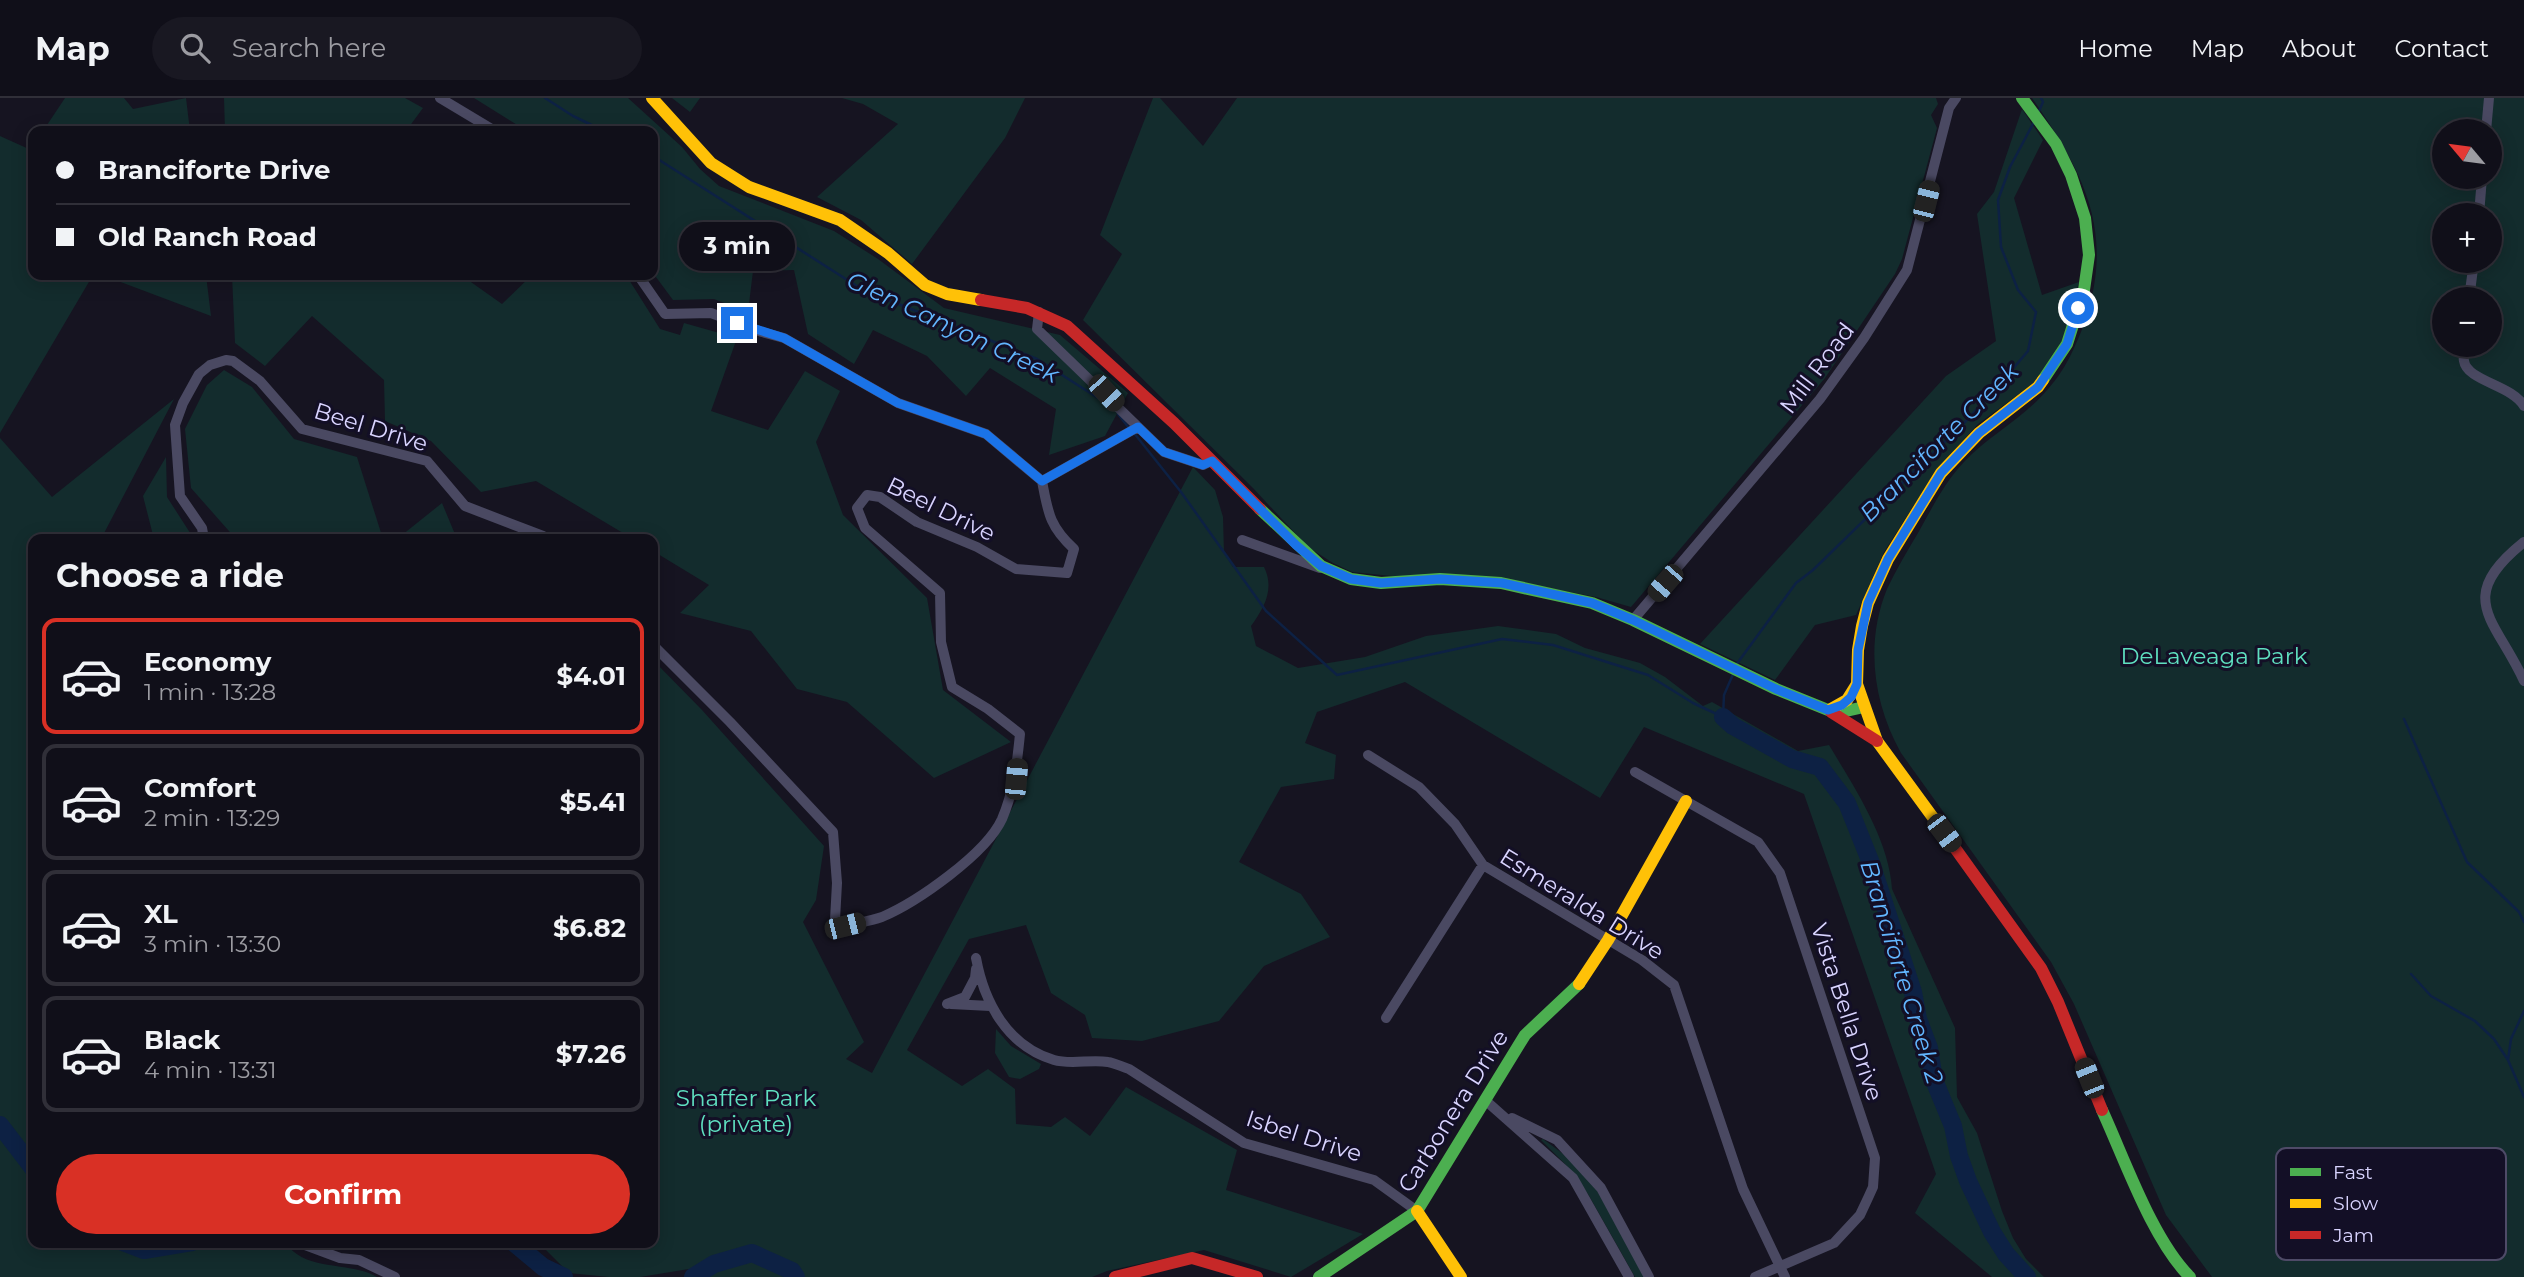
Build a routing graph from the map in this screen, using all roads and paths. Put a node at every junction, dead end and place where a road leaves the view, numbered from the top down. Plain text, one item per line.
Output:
1 (440, 98) edge
2 (652, 98) edge
3 (1956, 98) edge
4 (2022, 98) edge
5 (2489, 98) edge
6 (2487, 119) edge
7 (487, 126) edge
8 (641, 280) edge
9 (1039, 312) junction
10 (2464, 357) edge
11 (2524, 406) edge
12 (1134, 423) junction
13 (1212, 461) junction
14 (1042, 481) junction
15 (203, 534) edge
16 (538, 534) edge
17 (1242, 540) dead end
18 (2524, 542) edge
19 (1351, 579) junction
20 (1633, 620) junction
21 (658, 650) edge
22 (2524, 681) edge
23 (1857, 684) junction
24 (1864, 707) junction
25 (1828, 710) junction
26 (1877, 741) junction
27 (1368, 755) dead end
28 (1635, 772) dead end
29 (1686, 801) junction
30 (1483, 866) junction
31 (1608, 940) junction
32 (990, 1006) junction
33 (1386, 1018) dead end
34 (1485, 1100) junction
35 (1502, 1114) junction
36 (1417, 1211) junction
37 (313, 1248) edge
38 (1778, 1266) junction
39 (395, 1277) edge
40 (1115, 1277) edge
41 (1257, 1277) edge
42 (1319, 1277) edge
43 (1461, 1277) edge
44 (1629, 1277) edge
45 (1649, 1277) edge
46 (1755, 1277) edge
47 (1785, 1277) edge
48 (2190, 1277) edge

1 - 7 street
2 - 9 street
3 - 20 street, Mill Road
4 - 23 street
5 - 6 street
8 - 14 street
9 - 12 street
9 - 13 street
10 - 11 street
12 - 13 street
12 - 14 street
13 - 19 street
14 - 21 street, Beel Drive
15 - 16 street, Beel Drive
17 - 19 street
18 - 22 street
19 - 20 street
20 - 25 street
23 - 24 street
23 - 25 street
24 - 25 street
24 - 26 street
25 - 26 street
26 - 48 street
27 - 30 street, Esmeralda Drive
28 - 29 street, Vista Bella Drive
29 - 31 street, Carbonera Drive
29 - 38 street, Vista Bella Drive
30 - 31 street, Esmeralda Drive
30 - 33 street
31 - 34 street, Carbonera Drive
31 - 38 street, Esmeralda Drive
32 - 32 street
32 - 36 street, Isbel Drive
34 - 35 street
34 - 36 street, Carbonera Drive
35 - 44 street
35 - 45 street
36 - 42 street, Carbonera Drive
36 - 43 street, Isbel Drive
37 - 39 street
38 - 46 street, Vista Bella Drive
38 - 47 street, Esmeralda Drive
40 - 41 street

